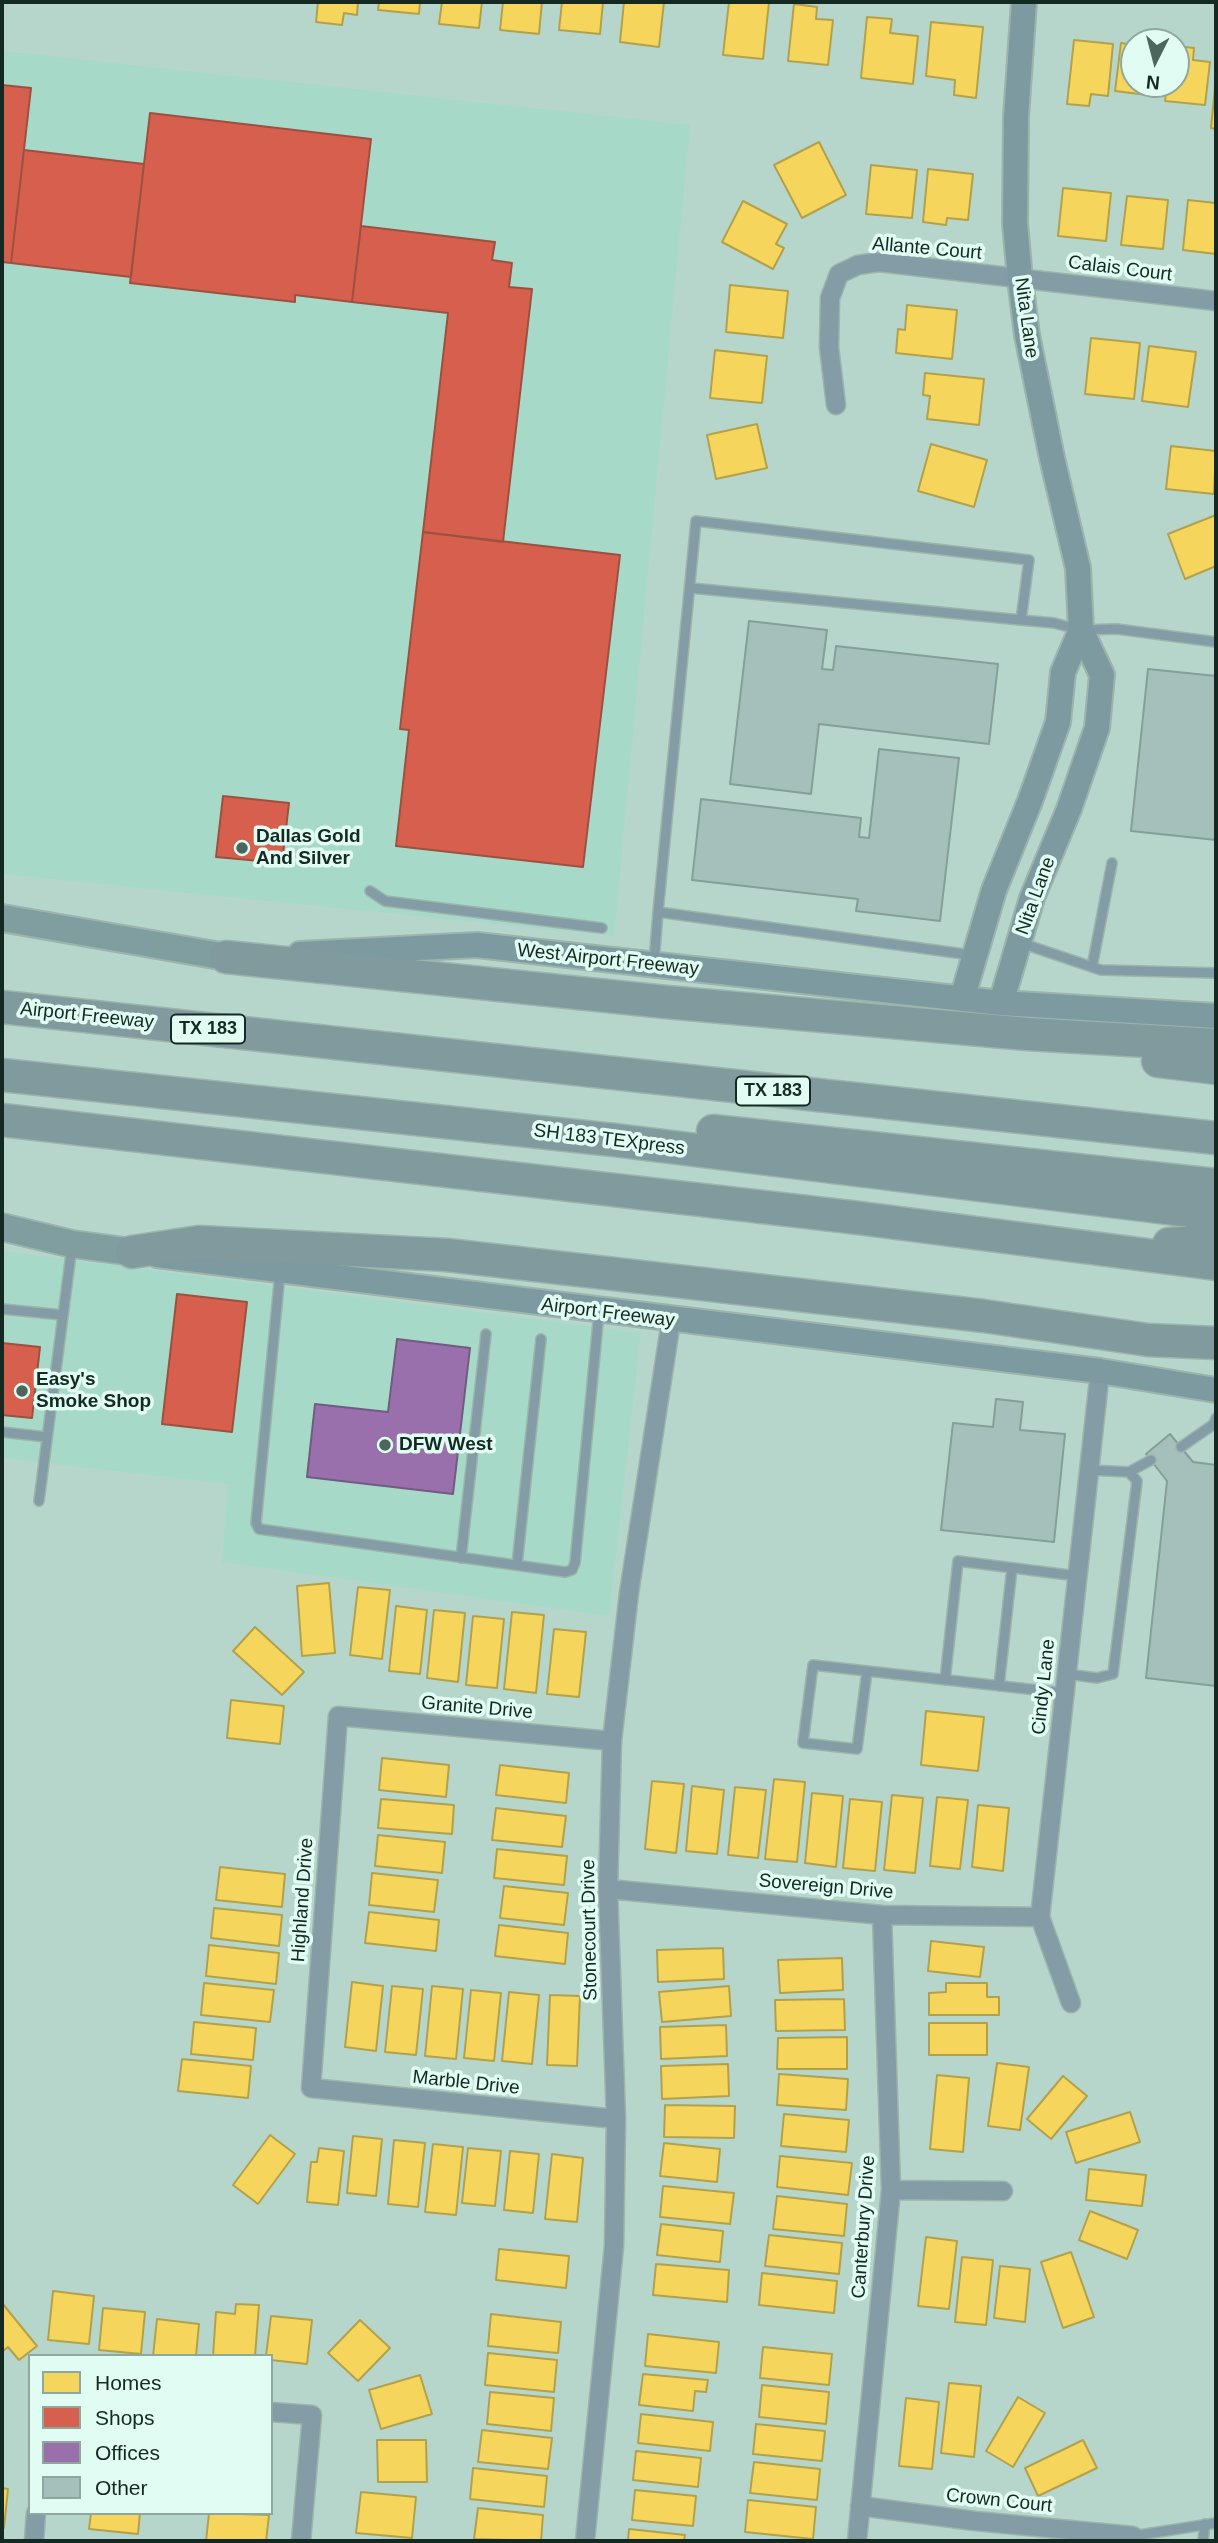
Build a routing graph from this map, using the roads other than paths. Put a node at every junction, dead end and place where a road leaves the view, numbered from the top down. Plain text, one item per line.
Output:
1 (1024, 2) edge
2 (1020, 279) junction
3 (1216, 301) edge
4 (836, 405) dead end
5 (691, 588) junction
6 (1021, 620) junction
7 (1081, 630) junction
8 (1216, 642) edge
9 (1112, 863) dead end
10 (370, 891) dead end
11 (658, 912) junction
12 (2, 918) edge
13 (602, 928) dead end
14 (1019, 943) junction
15 (975, 956) junction
16 (226, 957) junction
17 (654, 965) junction
18 (1092, 967) junction
19 (1216, 973) edge
20 (962, 999) junction
21 (666, 1002) junction
22 (1001, 1003) junction
23 (2, 1007) edge
24 (1216, 1016) edge
25 (1216, 1045) edge
26 (2, 1054) edge
27 (1216, 1068) edge
28 (2, 1075) edge
29 (2, 1120) edge
30 (1216, 1138) edge
31 (1216, 1185) edge
32 (1216, 1214) edge
33 (2, 1227) edge
34 (1216, 1241) edge
35 (72, 1244) junction
36 (1097, 1248) junction
37 (132, 1252) junction
38 (1216, 1265) edge
39 (281, 1271) junction
40 (2, 1309) edge
41 (599, 1312) junction
42 (63, 1315) junction
43 (671, 1321) junction
44 (486, 1334) dead end
45 (541, 1339) dead end
46 (1148, 1340) junction
47 (1216, 1343) edge
48 (1216, 1357) edge
49 (1100, 1371) junction
50 (1216, 1390) edge
51 (1216, 1418) edge
52 (2, 1432) edge
53 (47, 1437) junction
54 (1181, 1447) dead end
55 (1151, 1460) dead end
56 (1089, 1470) junction
57 (1129, 1472) junction
58 (38, 1501) dead end
59 (461, 1558) junction
60 (517, 1565) junction
61 (1012, 1568) junction
62 (1077, 1576) junction
63 (867, 1671) junction
64 (1067, 1674) junction
65 (945, 1680) junction
66 (999, 1686) junction
67 (1064, 1693) junction
68 (338, 1716) joint
69 (612, 1741) junction
70 (608, 1889) junction
71 (882, 1915) junction
72 (1040, 1917) junction
73 (1071, 2003) dead end
74 (311, 2088) joint
75 (616, 2119) junction
76 (891, 2190) junction
77 (1003, 2191) dead end
78 (273, 2412) edge
79 (860, 2506) junction
80 (36, 2515) edge
81 (1216, 2523) edge
82 (1205, 2524) junction
83 (1133, 2536) joint
84 (34, 2541) edge
85 (301, 2541) edge
86 (585, 2541) edge
87 (857, 2541) edge
88 (1203, 2541) edge

1 - 2 main road, Nita Lane
2 - 3 street, Calais Court
2 - 4 street, Allante Court
2 - 7 main road, Nita Lane
5 - 6 lane
5 - 6 lane
5 - 11 lane
6 - 7 lane
7 - 8 lane
7 - 14 main road, Nita Lane
7 - 15 main road, Nita Lane
9 - 18 lane
10 - 13 lane
11 - 15 lane
11 - 17 lane
12 - 16 main road, West Airport Freeway
14 - 18 lane
14 - 22 main road, Nita Lane
15 - 20 main road, Nita Lane
16 - 17 main road, West Airport Freeway
16 - 21 highway
17 - 20 main road, West Airport Freeway
18 - 19 lane
20 - 22 main road, West Airport Freeway
21 - 25 highway
21 - 27 highway
22 - 24 main road, West Airport Freeway
23 - 30 highway, Airport Freeway / TX 183
26 - 31 highway, SH 183 TEXpress
28 - 32 highway, SH 183 TEXpress
29 - 36 highway
33 - 35 main road, Airport Freeway
34 - 36 highway
35 - 37 main road, Airport Freeway
35 - 42 lane
36 - 38 highway
37 - 39 main road, Airport Freeway
37 - 46 highway
39 - 41 main road, Airport Freeway
39 - 59 lane
40 - 42 lane
41 - 43 main road, Airport Freeway
41 - 60 lane
42 - 53 lane
43 - 49 main road, Airport Freeway
43 - 69 street, Stonecourt Drive
44 - 59 lane
45 - 60 lane
46 - 47 highway
46 - 48 highway
49 - 50 main road, Airport Freeway
49 - 56 street, Cindy Lane
51 - 54 lane
52 - 53 lane
53 - 58 lane
55 - 57 lane
56 - 57 lane
56 - 62 street, Cindy Lane
57 - 64 lane
59 - 60 lane
61 - 62 lane
61 - 65 lane
61 - 66 lane
62 - 64 street, Cindy Lane
63 - 63 lane
63 - 65 lane
64 - 67 street, Cindy Lane
65 - 66 lane
66 - 67 lane
67 - 72 street, Cindy Lane
68 - 69 street, Granite Drive
68 - 74 street, Highland Drive
69 - 70 street, Stonecourt Drive
70 - 71 street, Sovereign Drive
70 - 75 street, Stonecourt Drive
71 - 72 street, Sovereign Drive
71 - 76 street, Canterbury Drive
72 - 73 street, Cindy Lane
74 - 75 street, Marble Drive
75 - 86 street, Stonecourt Drive
76 - 77 street
76 - 79 street, Canterbury Drive
78 - 85 street
79 - 83 street, Crown Court
79 - 87 street, Canterbury Drive
80 - 84 street
81 - 82 lane
82 - 83 lane
82 - 88 lane

